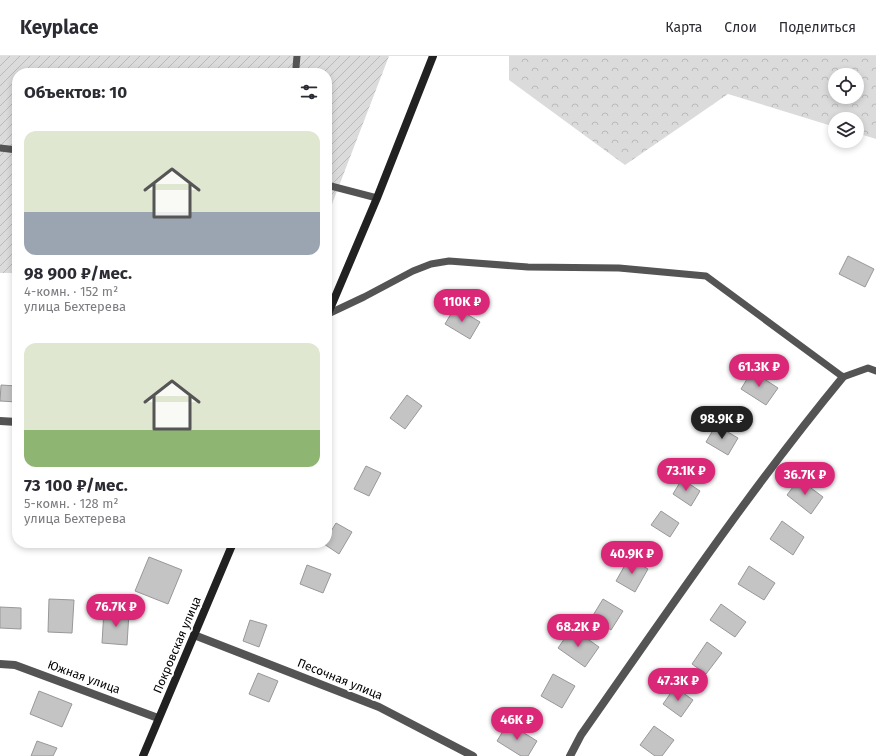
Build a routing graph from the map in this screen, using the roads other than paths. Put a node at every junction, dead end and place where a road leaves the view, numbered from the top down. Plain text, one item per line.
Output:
1 (297, 56) edge
2 (433, 56) edge
3 (296, 67) dead end
4 (0, 148) edge
5 (12, 149) edge
6 (332, 186) edge
7 (377, 198) junction
8 (332, 303) edge
9 (332, 313) edge
10 (876, 371) edge
11 (843, 377) junction
12 (0, 421) edge
13 (12, 422) edge
14 (231, 548) edge
15 (194, 635) junction
16 (0, 664) edge
17 (158, 718) junction
18 (143, 756) edge
19 (473, 756) edge
20 (570, 756) edge

1 - 3 lane
2 - 7 street
4 - 5 lane
6 - 7 lane
7 - 8 street
9 - 11 lane
10 - 11 lane
11 - 20 street
12 - 13 street
14 - 15 street, Покровская улица
15 - 17 street, Покровская улица
15 - 19 street, Песочная улица
16 - 17 street, Южная улица
17 - 18 street, Покровская улица

